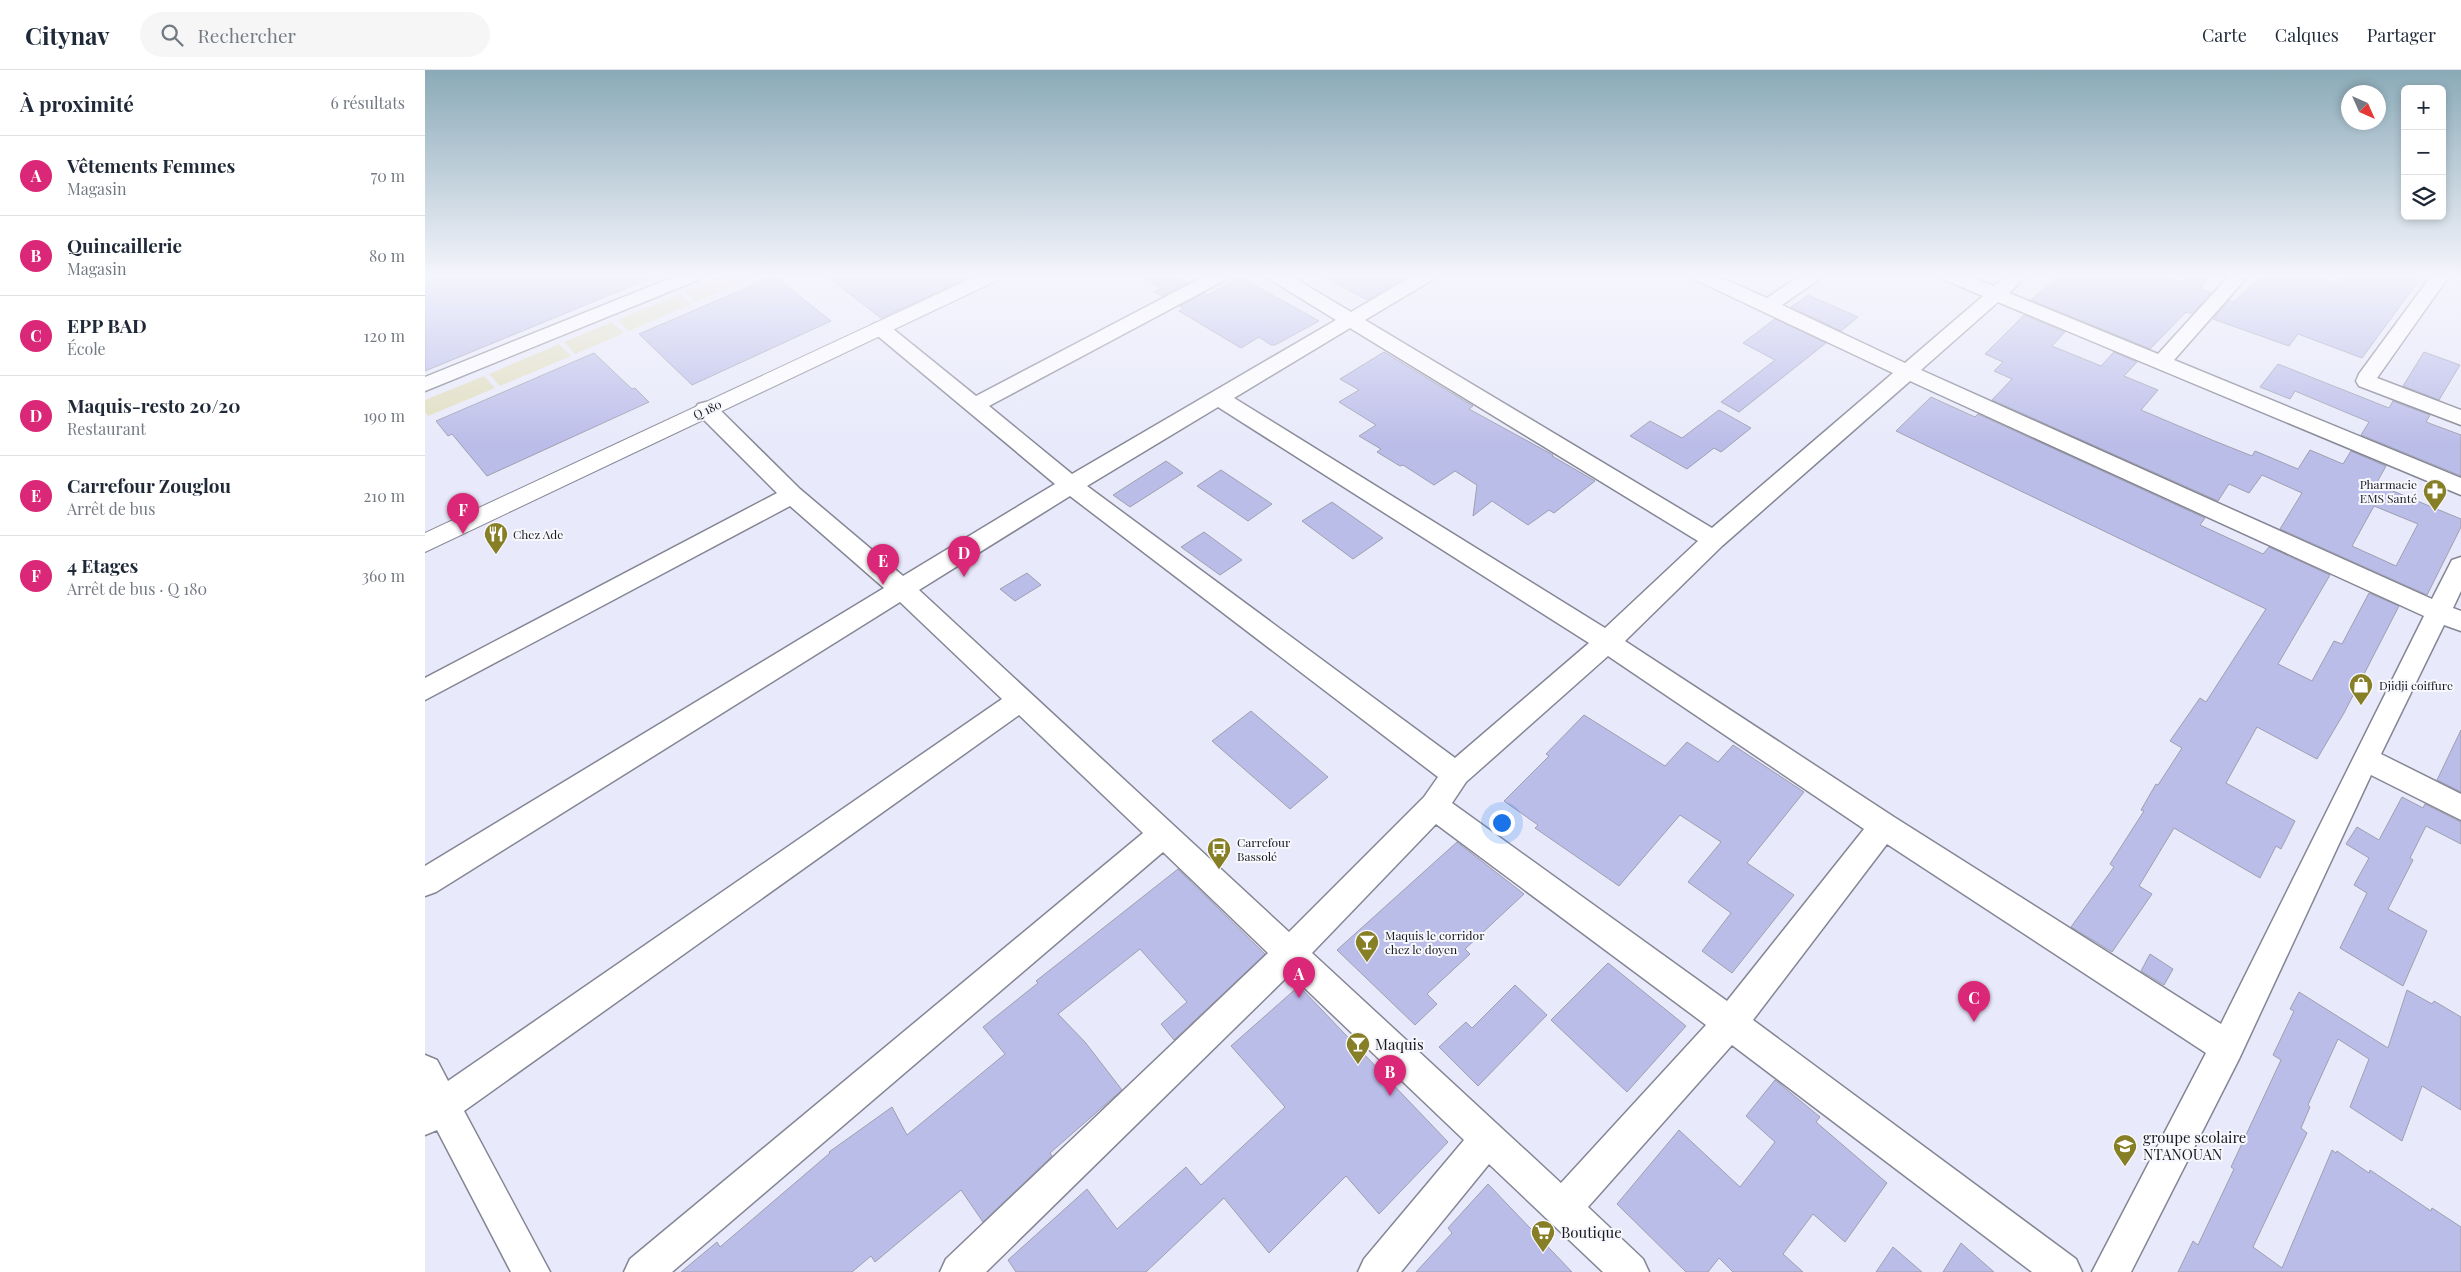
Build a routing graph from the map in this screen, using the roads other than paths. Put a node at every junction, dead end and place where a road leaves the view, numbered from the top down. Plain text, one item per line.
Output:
1 (555, 332) edge
2 (871, 332) edge
3 (885, 332) edge
4 (1112, 332) edge
5 (1328, 332) edge
6 (1368, 332) edge
7 (1821, 332) edge
8 (1952, 332) edge
9 (2103, 332) edge
10 (2188, 332) edge
11 (2399, 332) edge
12 (2162, 361) junction
13 (1906, 371) junction
14 (425, 386) edge
15 (1220, 399) junction
16 (973, 406) junction
17 (707, 409) junction
18 (2461, 418) edge
19 (1071, 485) junction
20 (2461, 487) edge
21 (792, 495) junction
22 (1714, 540) junction
23 (425, 543) edge
24 (2461, 566) edge
25 (902, 589) junction
26 (2450, 618) edge
27 (1607, 642) junction
28 (425, 690) edge
29 (1020, 700) junction
30 (2365, 759) junction
31 (1456, 774) junction
32 (1434, 806) junction
33 (2461, 808) edge
34 (1884, 826) junction
35 (1163, 834) junction
36 (425, 882) edge
37 (1290, 953) junction
38 (1730, 1023) junction
39 (2227, 1047) junction
40 (425, 1072) edge
41 (434, 1112) edge
42 (1489, 1138) junction
43 (1563, 1208) junction
44 (531, 1272) edge
45 (643, 1272) edge
46 (959, 1272) edge
47 (1377, 1272) edge
48 (1630, 1272) edge
49 (2063, 1272) edge
50 (2111, 1272) edge

1 - 14 street
2 - 17 street, Q 180
3 - 16 street
4 - 16 street
5 - 15 street
6 - 22 street
7 - 13 street
8 - 13 street
9 - 12 street
10 - 12 street
11 - 18 street
12 - 20 street
13 - 22 street
13 - 26 street
15 - 19 street
15 - 27 street
16 - 19 street
17 - 21 street
17 - 23 street, Q 180
19 - 25 street
19 - 31 street
21 - 25 street
21 - 28 street
22 - 27 street
24 - 26 street
25 - 29 street
25 - 36 street
26 - 30 street
27 - 31 street
27 - 34 street
29 - 35 street
29 - 41 street
30 - 33 street
30 - 39 street
31 - 32 street
32 - 37 street
32 - 38 street
34 - 38 street
34 - 39 street
35 - 37 street
35 - 45 street
37 - 42 street
37 - 46 street
38 - 43 street
38 - 49 street
39 - 50 street
40 - 41 street
41 - 44 street
42 - 43 street
42 - 47 street
43 - 48 street

